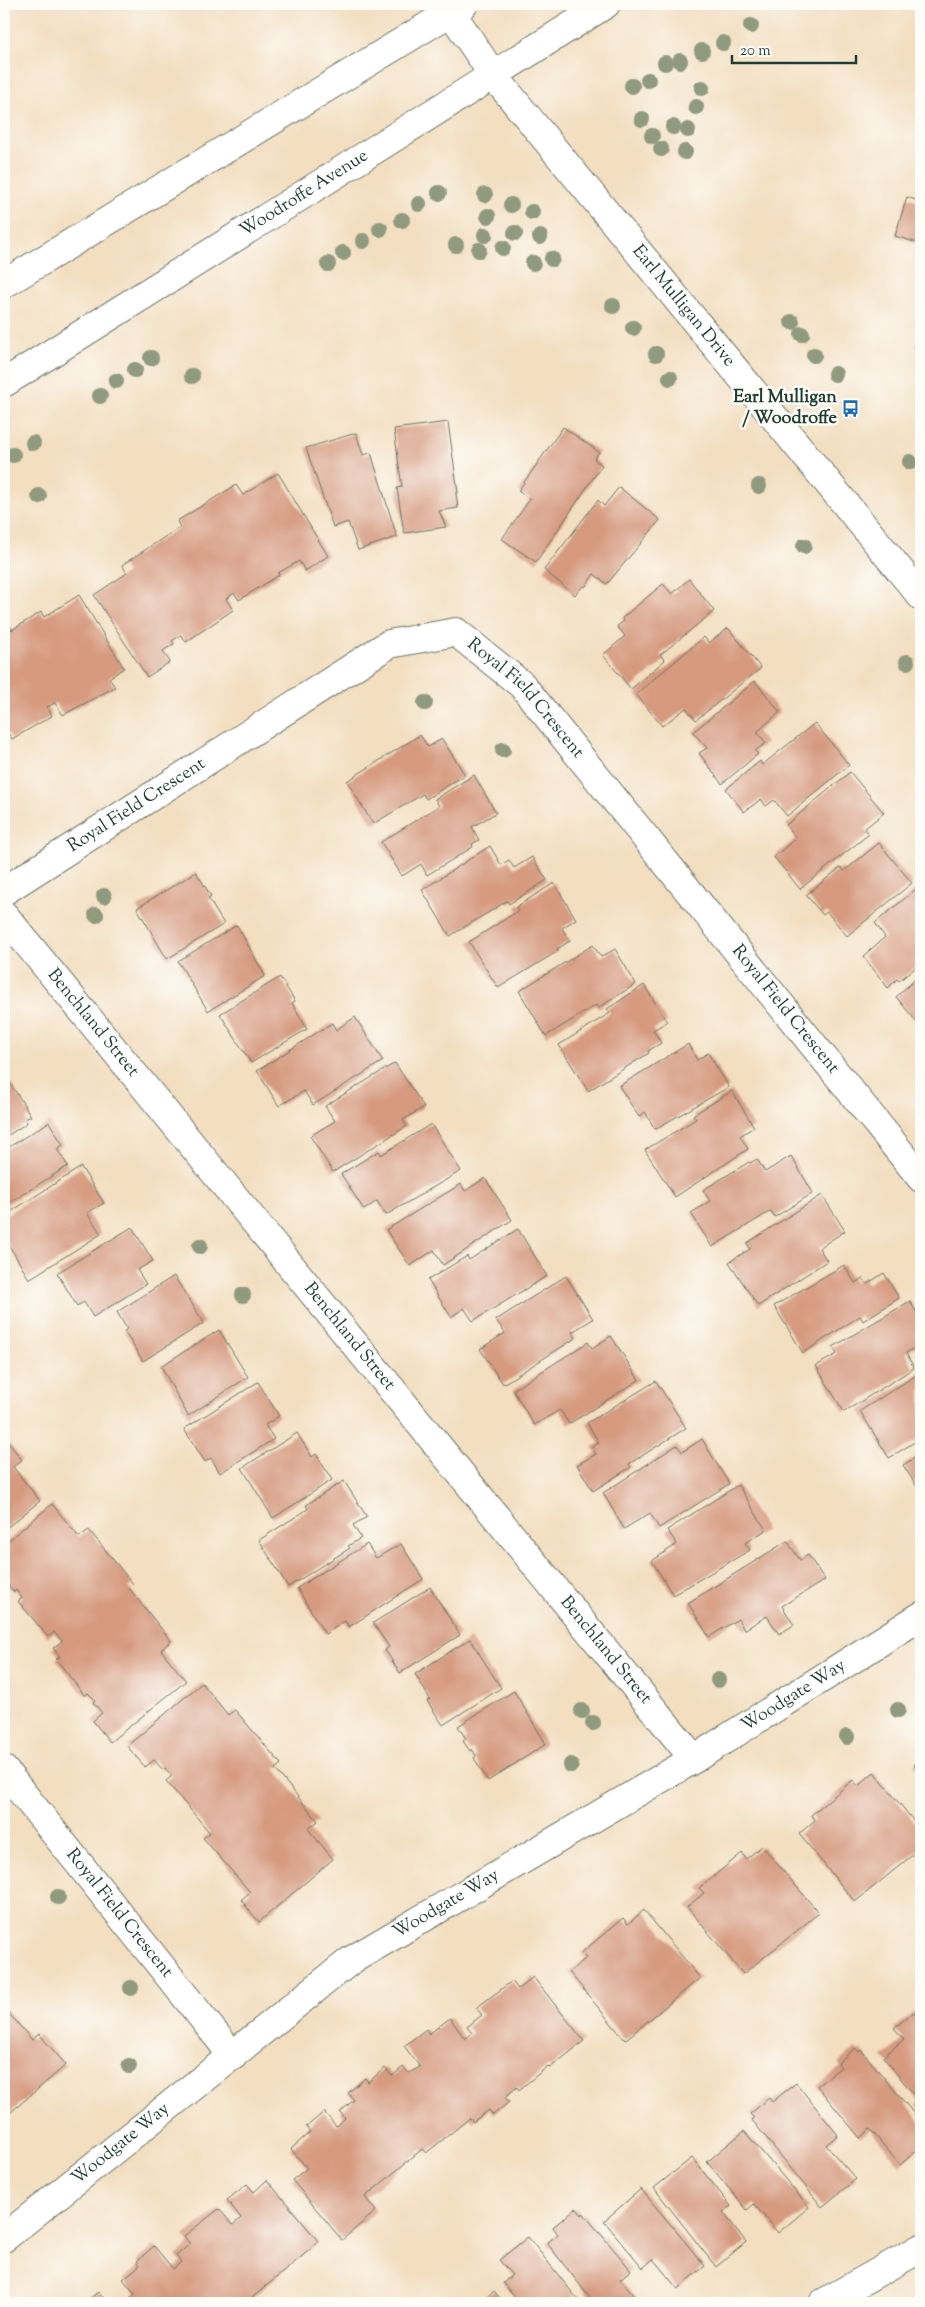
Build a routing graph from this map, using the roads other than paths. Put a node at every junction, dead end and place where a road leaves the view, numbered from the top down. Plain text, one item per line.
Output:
1 (606, 4) edge
2 (457, 8) edge
3 (493, 75) junction
4 (4, 284) edge
5 (4, 383) edge
6 (921, 596) edge
7 (4, 891) edge
8 (4, 915) edge
9 (921, 1178) edge
10 (921, 1616) edge
11 (694, 1759) junction
12 (4, 1770) edge
13 (233, 2056) junction
14 (4, 2238) edge
15 (921, 2248) edge
16 (823, 2303) edge

1 - 3 street, Woodroffe Avenue
2 - 3 street, Earl Mulligan Drive
2 - 4 street
3 - 5 street, Woodroffe Avenue
3 - 6 street, Earl Mulligan Drive
7 - 9 street, Royal Field Crescent
8 - 11 street, Benchland Street
10 - 11 street, Woodgate Way
11 - 13 street, Woodgate Way
12 - 13 street, Royal Field Crescent
13 - 14 street, Woodgate Way
15 - 16 street

